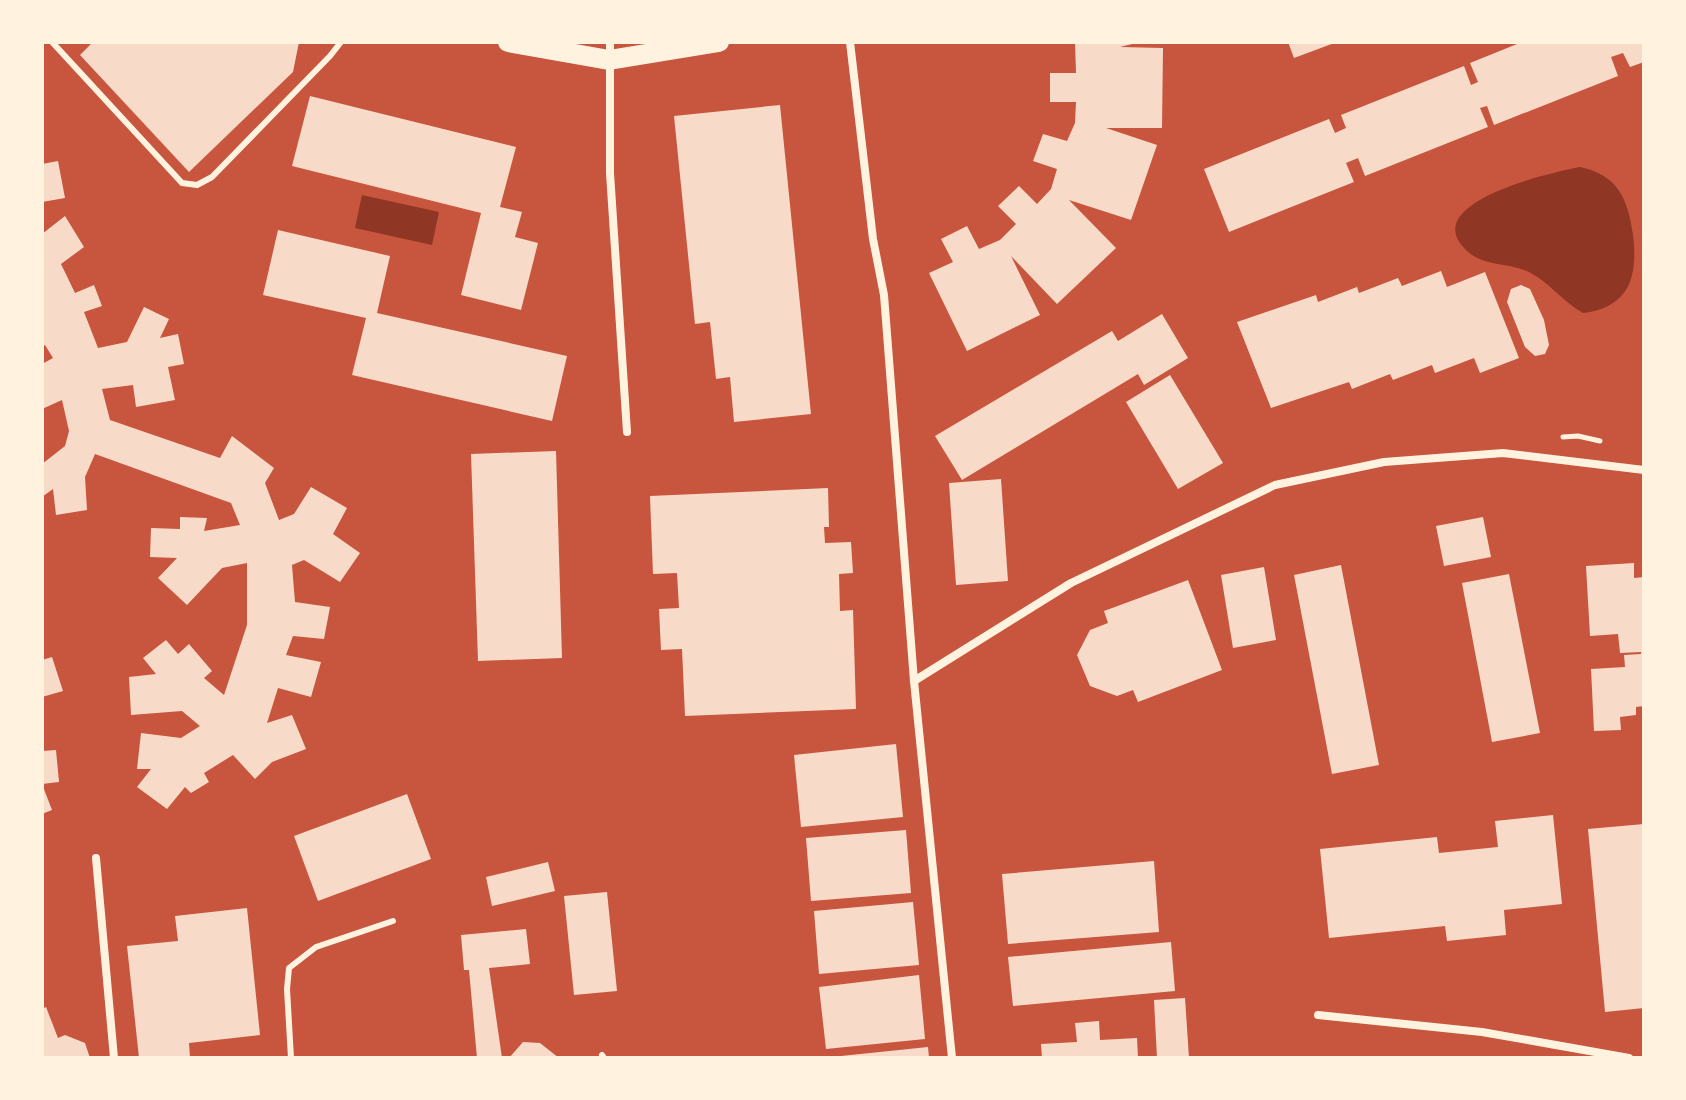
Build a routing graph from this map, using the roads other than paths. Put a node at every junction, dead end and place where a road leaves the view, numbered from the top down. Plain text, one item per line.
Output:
1 (341, 42) edge
2 (508, 42) edge
3 (719, 42) edge
4 (850, 42) edge
5 (54, 44) edge
6 (610, 51) edge
7 (627, 432) dead end
8 (1644, 470) edge
9 (914, 681) junction
10 (96, 858) dead end
11 (393, 921) dead end
12 (1318, 1015) dead end
13 (114, 1058) edge
14 (291, 1058) edge
15 (952, 1058) edge
16 (1629, 1058) edge

1 - 5 lane
2 - 6 main road
3 - 6 main road
4 - 9 street
6 - 7 street
8 - 9 street
9 - 15 street
10 - 13 street
11 - 14 lane
12 - 16 street

